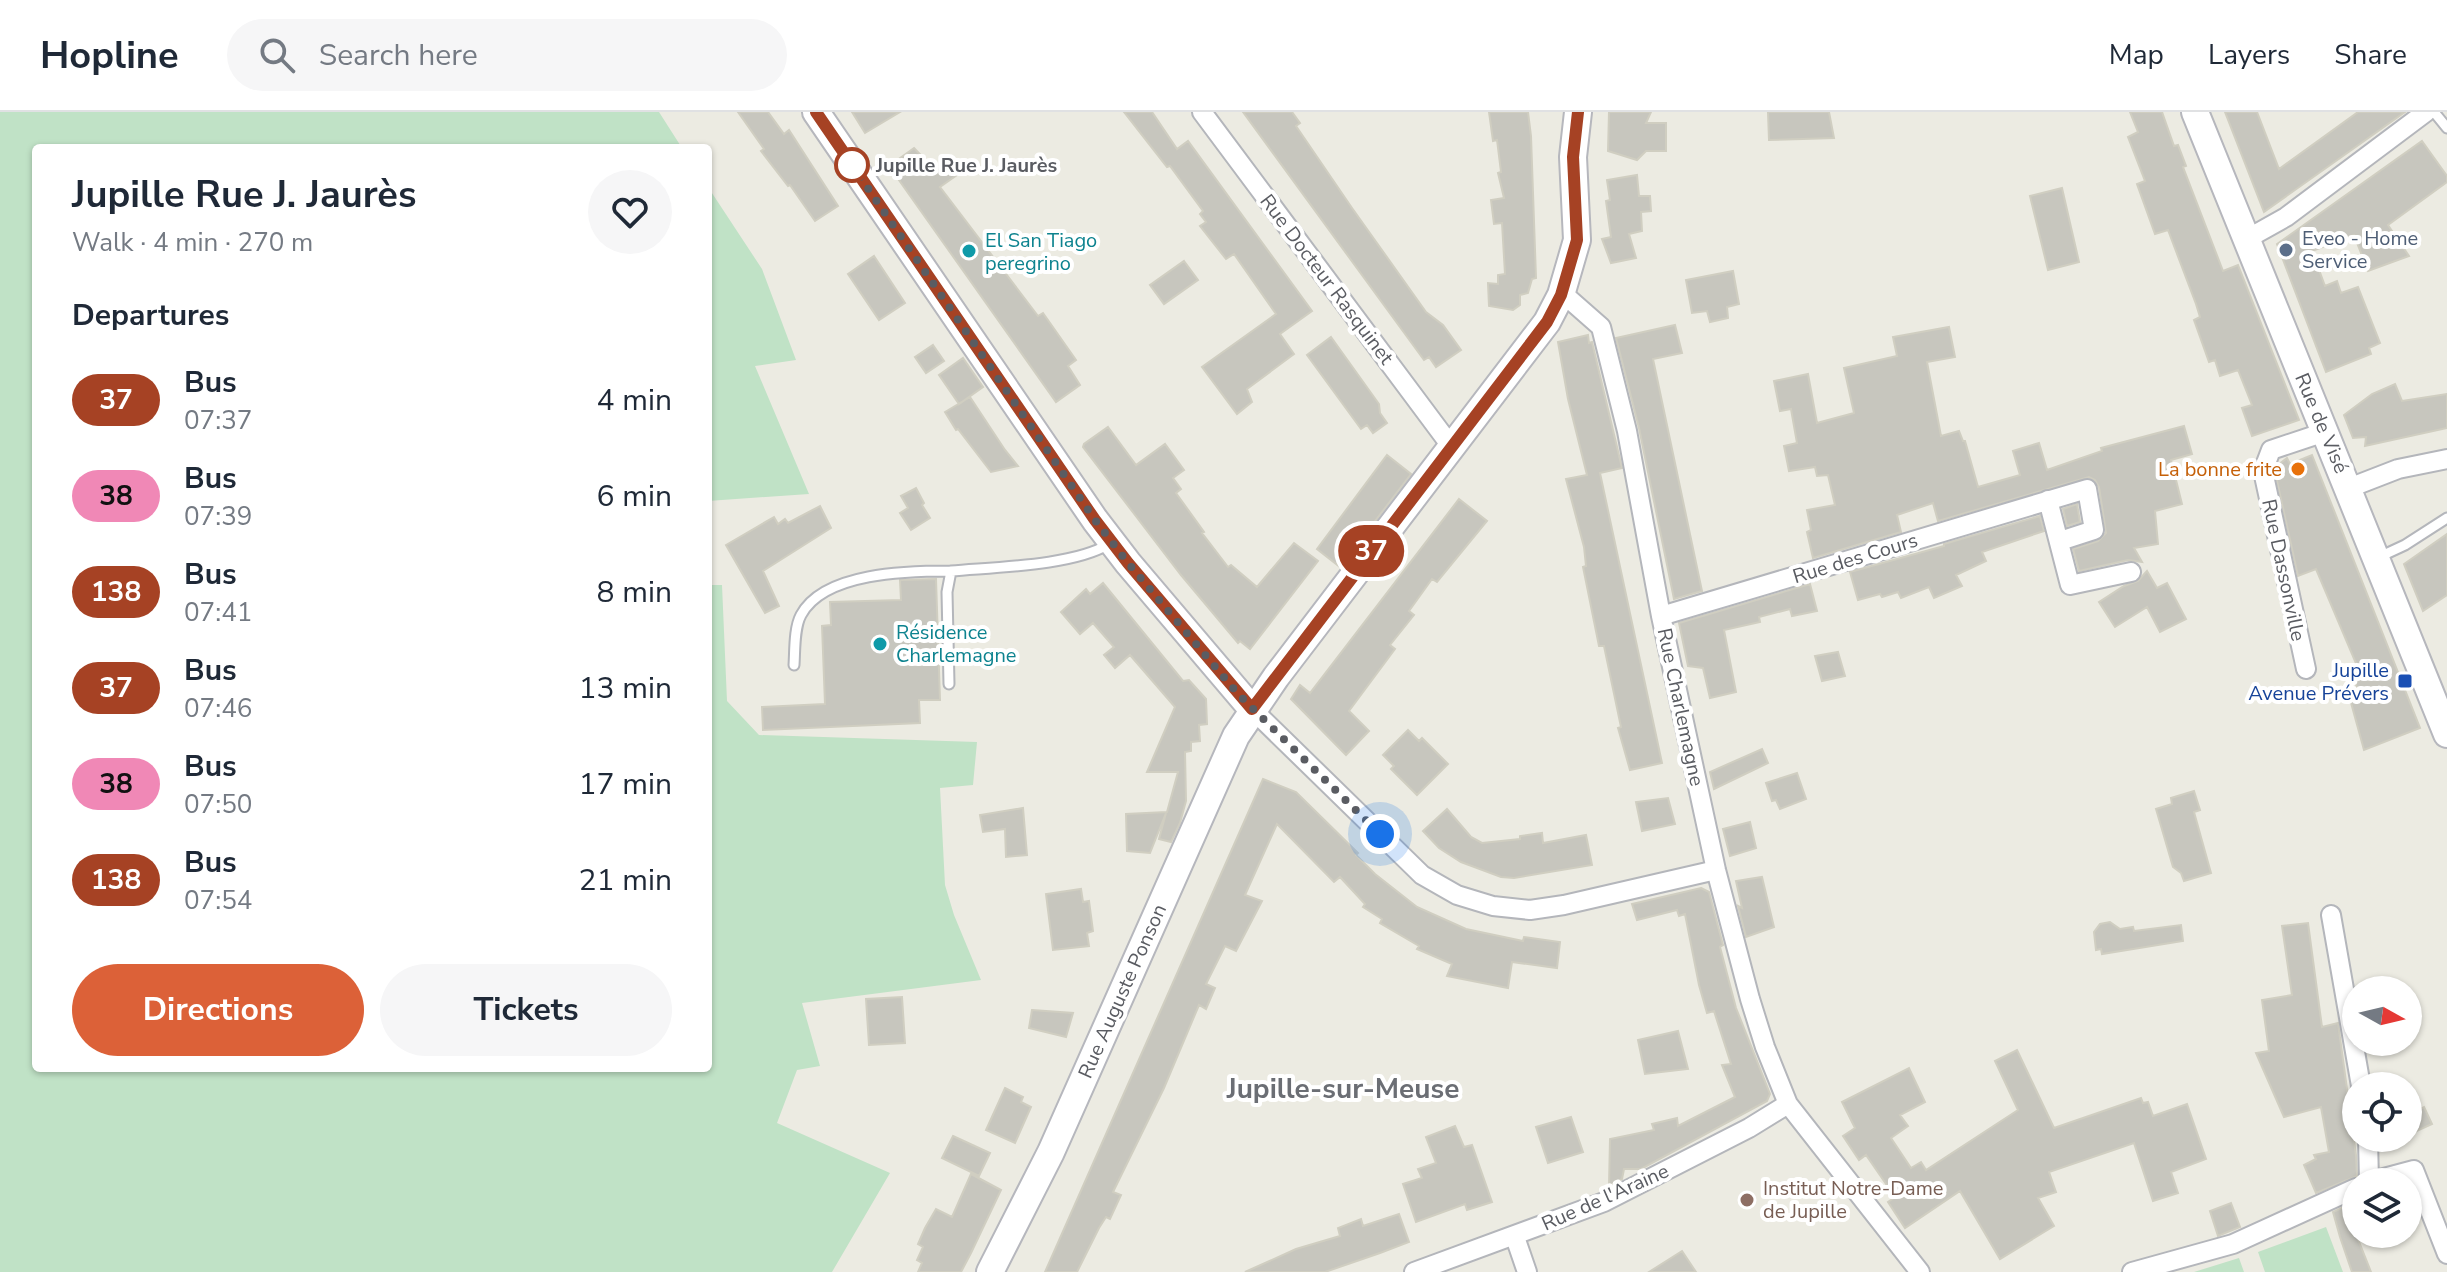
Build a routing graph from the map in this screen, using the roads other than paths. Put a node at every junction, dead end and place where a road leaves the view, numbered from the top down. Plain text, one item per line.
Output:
1 (816, 112) edge
2 (1202, 112) edge
3 (1578, 112) edge
4 (2195, 112) edge
5 (2426, 112) edge
6 (2434, 112) edge
7 (2447, 128) edge
8 (2245, 240) junction
9 (1561, 295) junction
10 (2325, 432) junction
11 (1451, 446) junction
12 (2447, 459) edge
13 (2349, 488) junction
14 (2048, 500) junction
15 (2447, 518) edge
16 (2060, 541) junction
17 (1112, 542) junction
18 (2377, 558) junction
19 (951, 571) junction
20 (2131, 572) dead end
21 (1661, 616) junction
22 (794, 665) dead end
23 (2306, 669) dead end
24 (949, 684) dead end
25 (1252, 709) junction
26 (2447, 734) edge
27 (1716, 870) junction
28 (2331, 915) dead end
29 (2359, 1072) edge
30 (1788, 1104) junction
31 (2422, 1190) edge
32 (2342, 1194) edge
33 (1515, 1237) junction
34 (2447, 1254) edge
35 (990, 1272) edge
36 (1414, 1272) edge
37 (1527, 1272) edge
38 (1920, 1272) edge
39 (2132, 1272) edge

1 - 17 street
2 - 11 street, Rue Docteur Rasquinet
3 - 9 street
4 - 8 street, Rue de Visé
5 - 8 street
6 - 7 lane
8 - 10 street, Rue de Visé
9 - 11 street, Rue Auguste Ponson
9 - 21 street, Rue Charlemagne
10 - 13 street, Rue de Visé
10 - 23 street, Rue Dassonville
11 - 25 street, Rue Auguste Ponson
12 - 13 street
13 - 18 street, Rue de Visé
14 - 16 street
14 - 16 street, Rue des Cours
14 - 21 street, Rue des Cours
15 - 18 lane
16 - 20 street
17 - 19 lane
17 - 25 street
18 - 26 street, Rue de Visé
19 - 22 lane
19 - 24 lane
21 - 27 street, Rue Charlemagne
25 - 27 street
25 - 35 street, Rue Auguste Ponson
27 - 30 street, Rue Charlemagne
28 - 29 street
30 - 33 street, Rue de l'Araine
30 - 38 street, Rue Charlemagne
31 - 34 street
32 - 39 street
33 - 36 street, Rue de l'Araine
33 - 37 street

